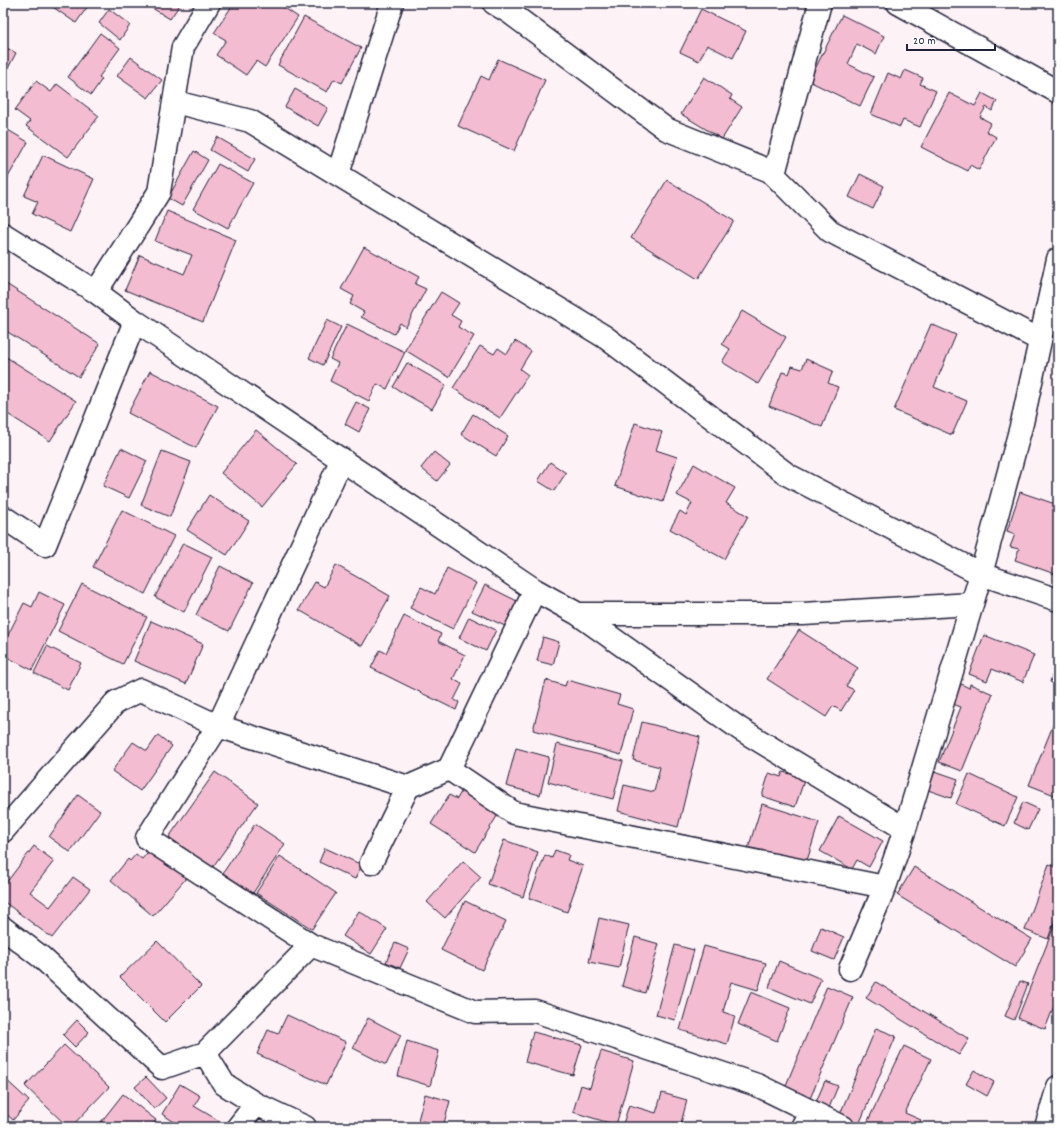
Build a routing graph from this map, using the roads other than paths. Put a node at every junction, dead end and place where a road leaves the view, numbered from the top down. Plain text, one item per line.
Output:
1 (209, 3) edge
2 (392, 3) edge
3 (494, 3) edge
4 (820, 3) edge
5 (898, 3) edge
6 (1058, 92) edge
7 (175, 102) junction
8 (338, 174) junction
9 (774, 174) junction
10 (3, 234) edge
11 (1058, 259) edge
12 (96, 292) junction
13 (135, 321) junction
14 (1040, 340) junction
15 (342, 459) junction
16 (3, 517) edge
17 (981, 574) junction
18 (535, 590) junction
19 (1058, 600) edge
20 (972, 604) junction
21 (578, 614) junction
22 (218, 726) junction
23 (449, 769) junction
24 (408, 787) junction
25 (905, 828) junction
26 (3, 831) edge
27 (371, 863) dead end
28 (885, 887) junction
29 (3, 928) edge
30 (311, 945) junction
31 (850, 969) dead end
32 (205, 1053) junction
33 (1058, 1087) edge
34 (256, 1104) junction
35 (807, 1119) edge
36 (238, 1127) edge
37 (305, 1127) edge
38 (843, 1127) edge
39 (1046, 1127) edge

1 - 7 street
2 - 8 street
3 - 9 street
4 - 9 street
5 - 6 street
7 - 8 street
7 - 12 street
8 - 17 street
9 - 14 street
10 - 12 street
11 - 14 street
12 - 13 street
13 - 15 street
13 - 16 street
14 - 17 street
15 - 18 street
15 - 22 street
17 - 19 street
17 - 20 street
18 - 21 street
18 - 23 street
20 - 21 street
20 - 25 street
21 - 25 street
22 - 24 street
22 - 26 street
22 - 30 street
23 - 24 street
23 - 28 street
24 - 27 street
25 - 28 street
28 - 31 street
29 - 32 street
30 - 32 street
30 - 35 street
32 - 34 street
33 - 39 street
34 - 36 street
34 - 37 street
35 - 38 street

